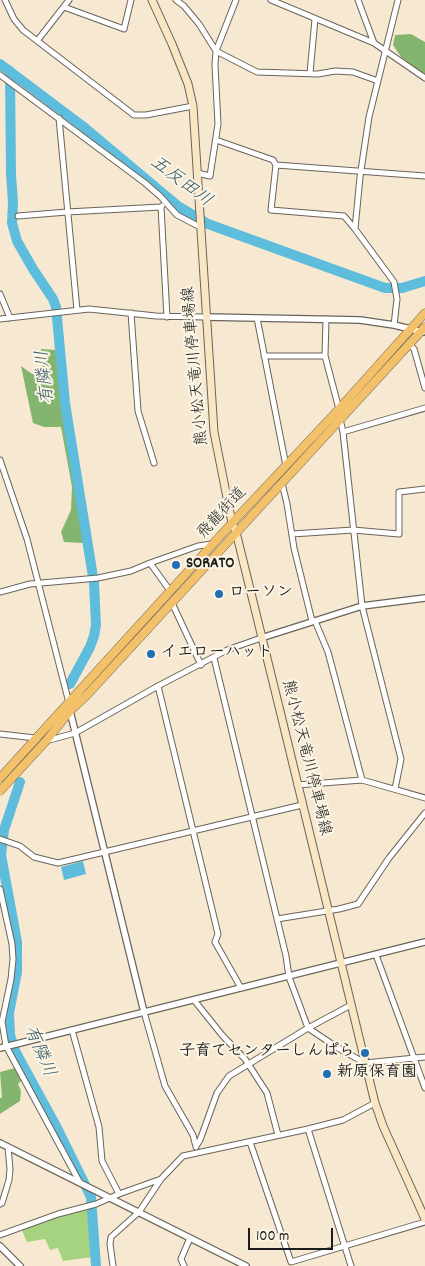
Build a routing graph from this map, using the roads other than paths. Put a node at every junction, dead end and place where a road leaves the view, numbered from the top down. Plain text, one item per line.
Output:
1 (5, 0) edge
2 (69, 0) edge
3 (131, 0) edge
4 (152, 0) edge
5 (176, 0) edge
6 (190, 0) edge
7 (236, 0) edge
8 (272, 0) edge
9 (358, 0) edge
10 (398, 0) edge
11 (184, 6) junction
12 (64, 7) junction
13 (315, 19) junction
14 (37, 41) junction
15 (374, 43) junction
16 (386, 50) junction
17 (216, 51) junction
18 (310, 73) junction
19 (0, 75) edge
20 (425, 78) edge
21 (378, 81) junction
22 (193, 106) junction
23 (58, 118) junction
24 (216, 140) junction
25 (276, 165) junction
26 (360, 171) junction
27 (197, 173) junction
28 (425, 176) edge
29 (163, 205) junction
30 (67, 212) junction
31 (18, 216) dead end
32 (200, 226) junction
33 (355, 229) junction
34 (0, 294) edge
35 (77, 310) junction
36 (131, 313) junction
37 (425, 313) edge
38 (168, 317) junction
39 (205, 317) junction
40 (10, 318) junction
41 (257, 318) junction
42 (0, 319) edge
43 (326, 319) junction
44 (394, 325) junction
45 (411, 328) junction
46 (424, 330) edge
47 (409, 344) junction
48 (264, 356) junction
49 (326, 356) junction
50 (425, 388) edge
51 (425, 408) edge
52 (339, 409) junction
53 (340, 419) junction
54 (343, 432) junction
55 (0, 460) edge
56 (154, 463) dead end
57 (286, 466) junction
58 (1, 468) edge
59 (282, 484) junction
60 (425, 489) edge
61 (232, 523) junction
62 (353, 530) junction
63 (236, 532) junction
64 (292, 534) junction
65 (213, 544) junction
66 (150, 564) junction
67 (39, 583) junction
68 (0, 592) edge
69 (171, 592) junction
70 (425, 598) edge
71 (172, 603) junction
72 (362, 606) junction
73 (314, 621) junction
74 (261, 638) junction
75 (214, 658) junction
76 (201, 665) junction
77 (158, 686) junction
78 (69, 706) junction
79 (75, 733) junction
80 (0, 734) edge
81 (34, 738) junction
82 (46, 741) junction
83 (0, 778) edge
84 (362, 780) junction
85 (297, 785) junction
86 (395, 789) junction
87 (0, 791) edge
88 (425, 798) edge
89 (302, 805) junction
90 (425, 813) edge
91 (252, 817) junction
92 (194, 831) junction
93 (0, 839) edge
94 (105, 852) junction
95 (0, 889) edge
96 (328, 911) junction
97 (277, 920) junction
98 (425, 942) edge
99 (376, 955) junction
100 (341, 964) junction
101 (289, 977) junction
102 (241, 988) junction
103 (194, 1000) junction
104 (351, 1005) junction
105 (144, 1012) junction
106 (308, 1028) junction
107 (72, 1030) junction
108 (5, 1046) edge
109 (425, 1057) edge
110 (414, 1058) junction
111 (365, 1063) junction
112 (249, 1064) junction
113 (425, 1088) edge
114 (375, 1103) junction
115 (308, 1129) junction
116 (278, 1135) junction
117 (250, 1142) junction
118 (0, 1143) edge
119 (8, 1147) junction
120 (197, 1149) junction
121 (161, 1179) junction
122 (82, 1185) junction
123 (118, 1194) junction
124 (109, 1198) junction
125 (0, 1204) edge
126 (423, 1208) edge
127 (139, 1212) junction
128 (425, 1221) edge
129 (0, 1235) edge
130 (190, 1238) junction
131 (0, 1246) edge
132 (344, 1247) junction
133 (291, 1264) edge
134 (20, 1266) edge
135 (113, 1266) edge
136 (184, 1266) edge
137 (246, 1266) edge
138 (351, 1266) edge

1 - 14 street
2 - 12 street
3 - 12 street
4 - 22 main road, 熊小松天竜川停車場線
5 - 11 street
6 - 11 street
7 - 17 street
8 - 13 street
9 - 15 street
10 - 16 street
11 - 17 street
12 - 14 street
13 - 15 street
13 - 18 street
14 - 22 street
15 - 16 street
16 - 20 street
16 - 21 street
17 - 18 street
17 - 24 street
18 - 21 street
19 - 23 street
21 - 26 street
22 - 27 main road, 熊小松天竜川停車場線
23 - 29 street
23 - 30 street
24 - 25 street
24 - 27 street
25 - 26 street
25 - 33 street
26 - 28 street
26 - 33 street
27 - 32 main road, 熊小松天竜川停車場線
29 - 30 street
29 - 32 street
29 - 38 street
30 - 31 street
30 - 35 street
32 - 39 main road, 熊小松天竜川停車場線
33 - 44 street
34 - 40 street
35 - 36 street
35 - 40 street
36 - 38 street
36 - 56 street
37 - 45 highway, 飛龍街道
38 - 39 street
39 - 41 street
39 - 61 main road, 熊小松天竜川停車場線
40 - 42 street
41 - 43 street
41 - 48 street
43 - 44 street
43 - 49 street
44 - 45 street
45 - 46 street
45 - 52 highway, 飛龍街道
46 - 47 highway, 飛龍街道
47 - 50 street
47 - 53 highway, 飛龍街道
48 - 49 street
48 - 57 street
49 - 52 street
51 - 54 street
52 - 57 highway, 飛龍街道
53 - 54 street
53 - 59 highway, 飛龍街道
54 - 62 street
55 - 58 street
57 - 61 highway, 飛龍街道
58 - 67 street
59 - 63 highway, 飛龍街道
59 - 64 street
60 - 62 street
61 - 63 main road, 熊小松天竜川停車場線
61 - 65 highway, 飛龍街道
62 - 64 street
62 - 72 street
63 - 71 highway, 飛龍街道
63 - 74 main road, 熊小松天竜川停車場線
64 - 73 street
65 - 66 street
65 - 69 highway, 飛龍街道
66 - 67 street
66 - 69 street
67 - 68 street
67 - 78 street
69 - 78 highway, 飛龍街道
70 - 72 street
71 - 76 street
71 - 78 highway, 飛龍街道
72 - 73 street
72 - 86 street
73 - 74 street
73 - 84 street
74 - 75 street
74 - 85 main road, 熊小松天竜川停車場線
75 - 76 street
75 - 91 street
76 - 77 street
77 - 79 street
77 - 92 street
78 - 79 street
78 - 81 highway, 飛龍街道
78 - 82 highway, 飛龍街道
79 - 82 street
79 - 94 street
80 - 81 street
81 - 83 highway, 飛龍街道
82 - 87 highway, 飛龍街道
84 - 85 street
84 - 86 street
85 - 89 main road, 熊小松天竜川停車場線
86 - 88 street
89 - 91 street
89 - 96 main road, 熊小松天竜川停車場線
90 - 96 street
91 - 92 street
91 - 97 street
92 - 94 street
92 - 102 street
93 - 94 street
94 - 105 street
95 - 108 street
96 - 97 street
96 - 100 main road, 熊小松天竜川停車場線
97 - 101 street
98 - 99 street
99 - 100 street
99 - 110 street
100 - 101 street
100 - 104 main road, 熊小松天竜川停車場線
101 - 102 street
101 - 106 street
102 - 103 street
103 - 105 street
103 - 112 street
104 - 106 street
104 - 111 main road, 熊小松天竜川停車場線
105 - 107 street
105 - 120 street
106 - 111 street
106 - 112 street
107 - 108 street
107 - 123 street
108 - 122 street
109 - 110 street
110 - 111 street
110 - 113 street
111 - 114 main road, 熊小松天竜川停車場線
112 - 116 street
112 - 120 street
114 - 115 street
114 - 126 main road, 熊小松天竜川停車場線
115 - 116 street
115 - 132 street
116 - 117 street
117 - 120 street
117 - 133 street
118 - 119 street
119 - 122 street
119 - 125 street
120 - 121 street
121 - 123 street
121 - 127 street
122 - 124 street
123 - 124 street
124 - 127 street
124 - 129 street
126 - 128 main road, 熊小松天竜川停車場線
127 - 130 street
127 - 135 street
128 - 132 street
130 - 136 street
130 - 137 street
131 - 134 street
132 - 133 street
132 - 138 street

